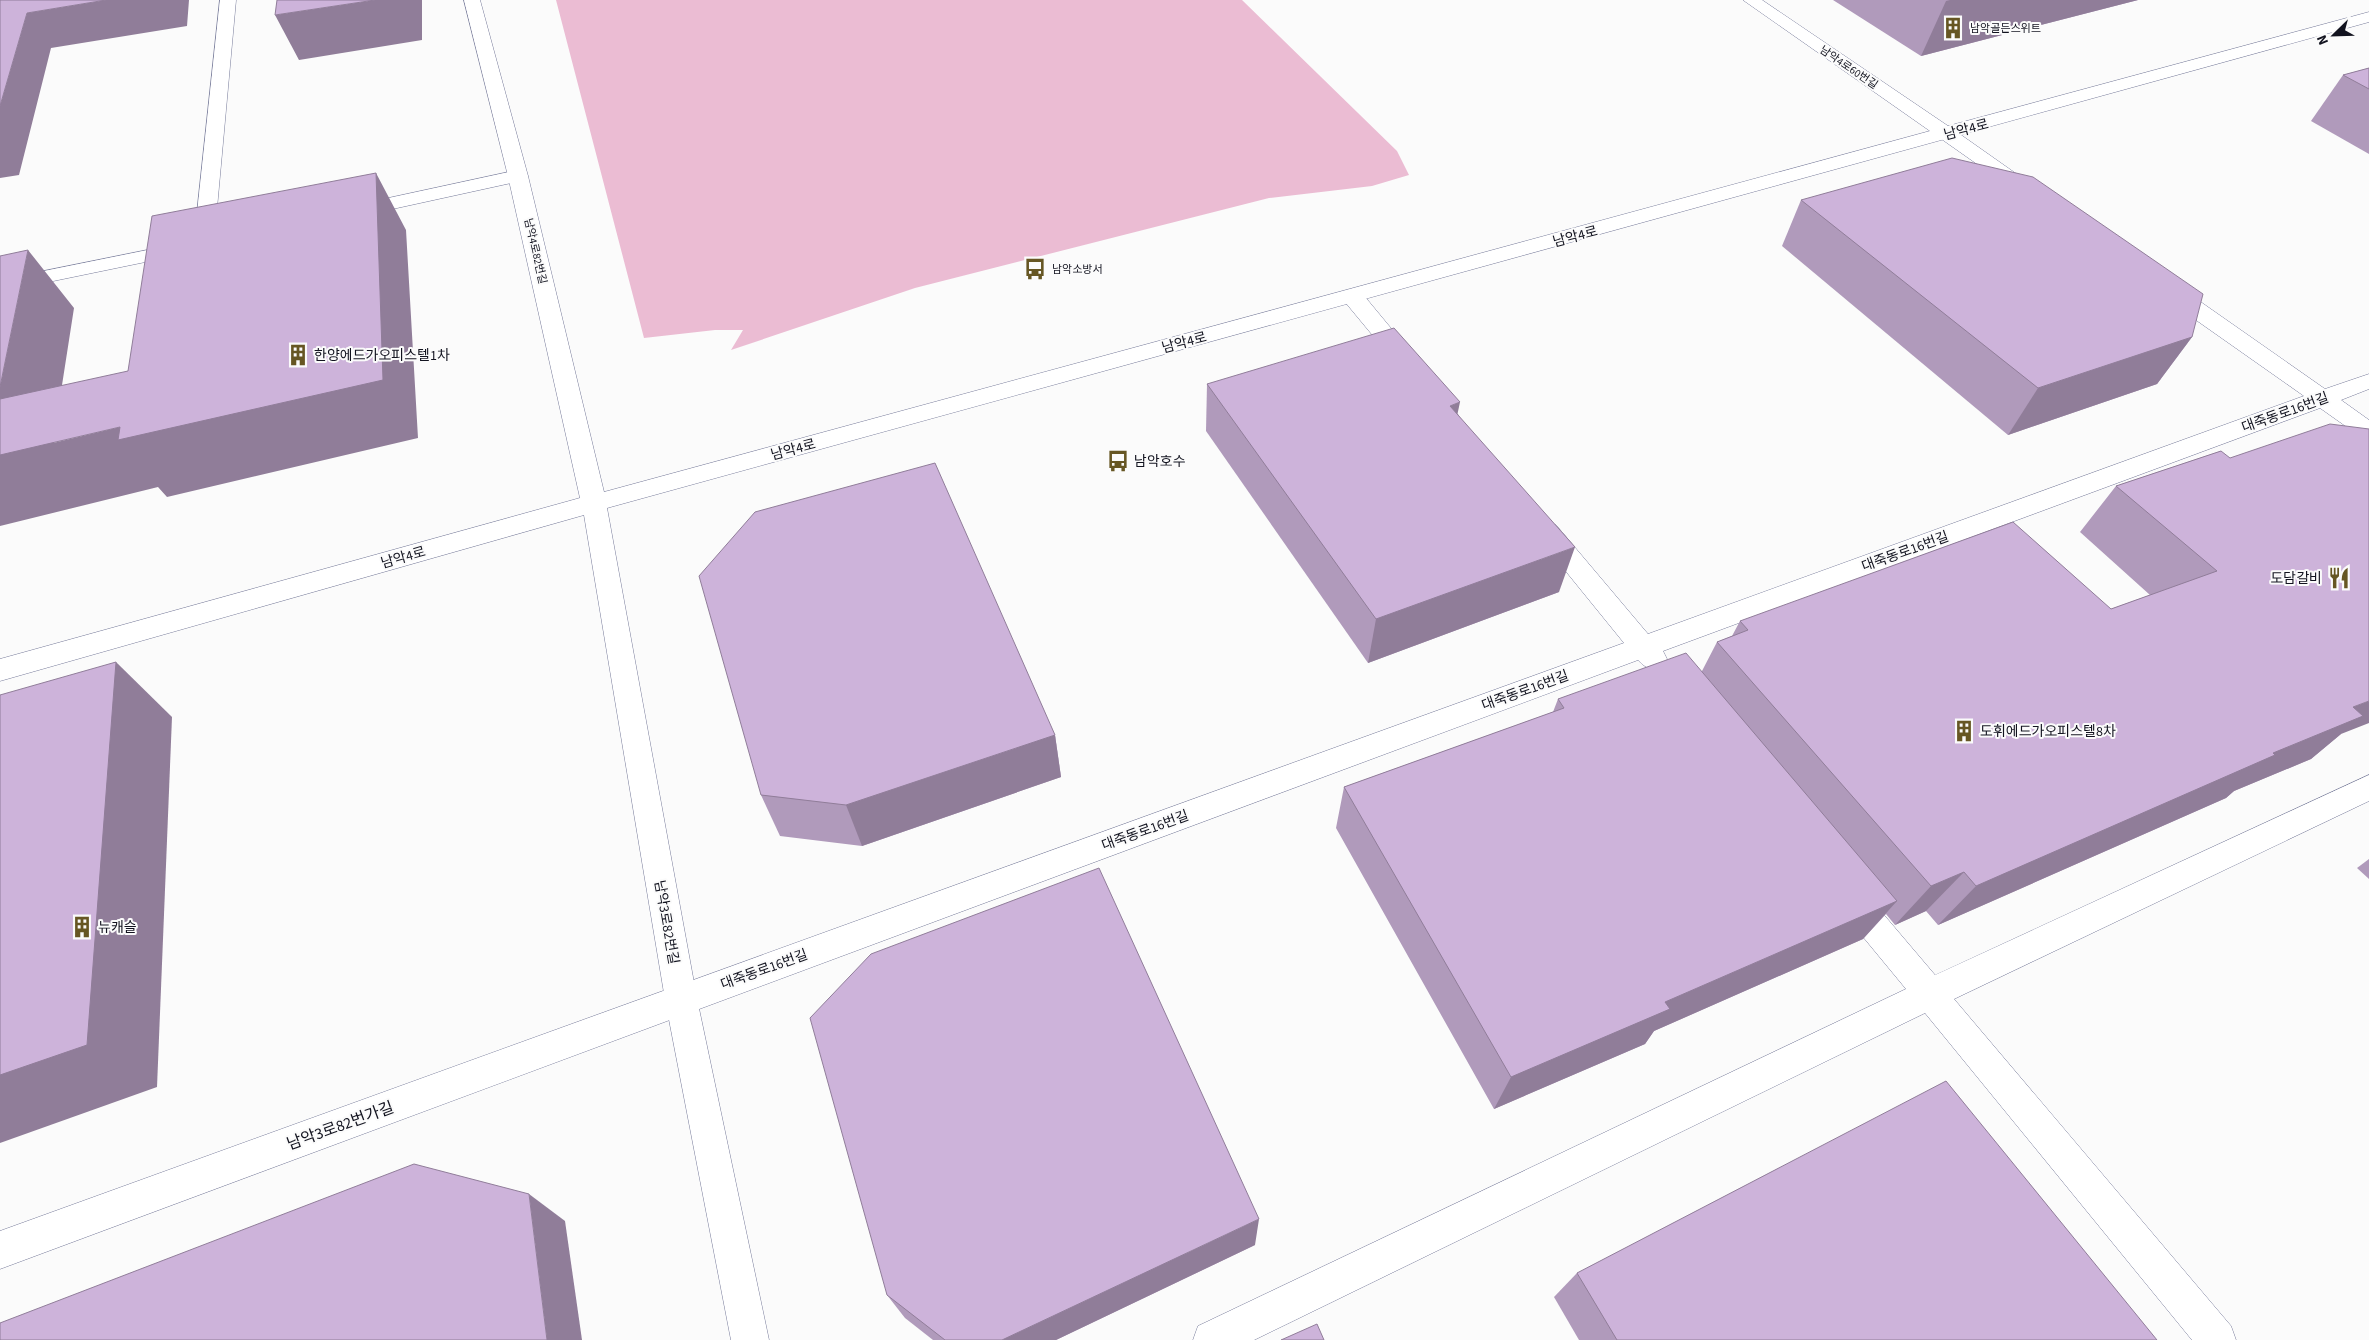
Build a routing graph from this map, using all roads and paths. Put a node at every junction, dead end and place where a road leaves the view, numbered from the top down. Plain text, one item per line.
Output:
1 (228, 0) edge
2 (472, 0) edge
3 (1751, 0) edge
4 (2369, 17) edge
5 (1947, 134) junction
6 (518, 176) junction
7 (2045, 203) edge
8 (337, 216) edge
9 (2151, 278) edge
10 (0, 286) edge
11 (1353, 297) junction
12 (1422, 380) edge
13 (2369, 381) edge
14 (2323, 398) junction
15 (2369, 431) edge
16 (594, 503) junction
17 (1530, 510) edge
18 (1643, 647) junction
19 (0, 670) edge
20 (1668, 677) edge
21 (2369, 787) edge
22 (1836, 881) edge
23 (1930, 994) junction
24 (681, 999) junction
25 (0, 1250) edge
26 (750, 1340) edge
27 (1212, 1340) edge
28 (2217, 1340) edge

1 - 10 street
2 - 6 street, 남악4로82번길
3 - 5 street, 남악4로60번길
4 - 5 street, 남악4로
5 - 7 street, 남악4로60번길
5 - 11 street, 남악4로
6 - 8 street
6 - 16 street, 남악4로82번길
9 - 14 street
11 - 12 street
11 - 16 street, 남악4로
13 - 14 street, 대죽동로16번길
14 - 15 street
14 - 18 street, 대죽동로16번길
16 - 19 street, 남악4로
16 - 24 street, 남악3로82번길
17 - 18 street
18 - 20 street
18 - 24 street, 대죽동로16번길
21 - 23 street
22 - 23 street
23 - 27 street
23 - 28 street
24 - 25 street, 남악3로82번가길
24 - 26 street, 남악3로82번길

